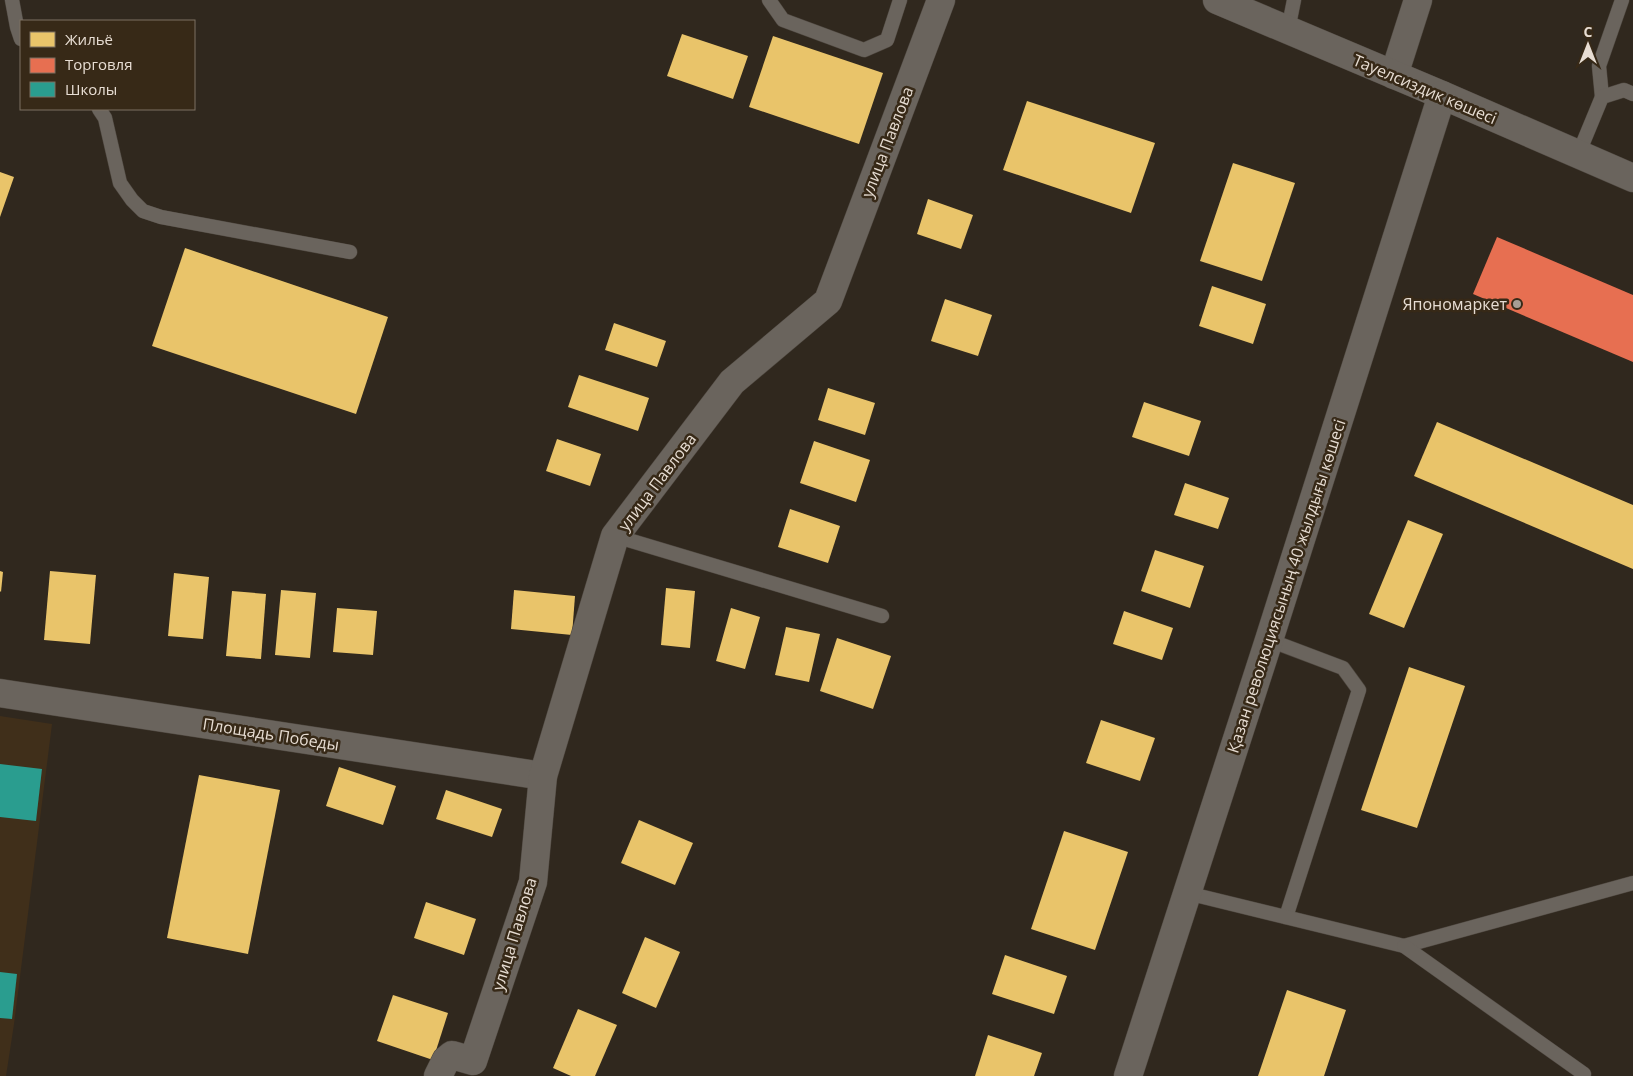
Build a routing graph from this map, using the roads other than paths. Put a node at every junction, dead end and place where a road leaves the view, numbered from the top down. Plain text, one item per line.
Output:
1 (12, 0) edge
2 (769, 0) edge
3 (900, 0) edge
4 (941, 0) edge
5 (1217, 0) edge
6 (1294, 0) edge
7 (1418, 0) edge
8 (1622, 0) edge
9 (1288, 30) junction
10 (20, 36) edge
11 (1394, 75) junction
12 (1633, 94) edge
13 (1442, 95) junction
14 (1602, 97) junction
15 (100, 110) edge
16 (1578, 155) junction
17 (1633, 178) edge
18 (350, 252) dead end
19 (616, 536) junction
20 (882, 616) dead end
21 (1269, 640) junction
22 (0, 693) edge
23 (543, 776) junction
24 (1633, 883) edge
25 (1187, 893) junction
26 (1286, 917) junction
27 (1404, 946) junction
28 (1584, 1074) dead end
29 (438, 1076) edge
30 (1128, 1076) edge

1 - 10 lane
2 - 3 lane
4 - 19 street, улица Павлова
5 - 9 street, Тауелсиздик көшесі
6 - 9 lane
7 - 11 street
8 - 14 lane
9 - 11 street, Тауелсиздик көшесі
11 - 13 street, Тауелсиздик көшесі
12 - 14 lane
13 - 16 street, Тауелсиздик көшесі
13 - 21 street, Қазан революциясының 40 жылдығы көшесі
14 - 16 lane
15 - 18 lane
16 - 17 street, Тауелсиздик көшесі
19 - 20 lane
19 - 23 street, улица Павлова
21 - 25 street, Қазан революциясының 40 жылдығы көшесі
21 - 26 lane
22 - 23 street, Площадь Победы
23 - 29 street, улица Павлова
24 - 27 lane
25 - 26 lane
25 - 30 street, Қазан революциясының 40 жылдығы көшесі
26 - 27 lane
27 - 28 lane

